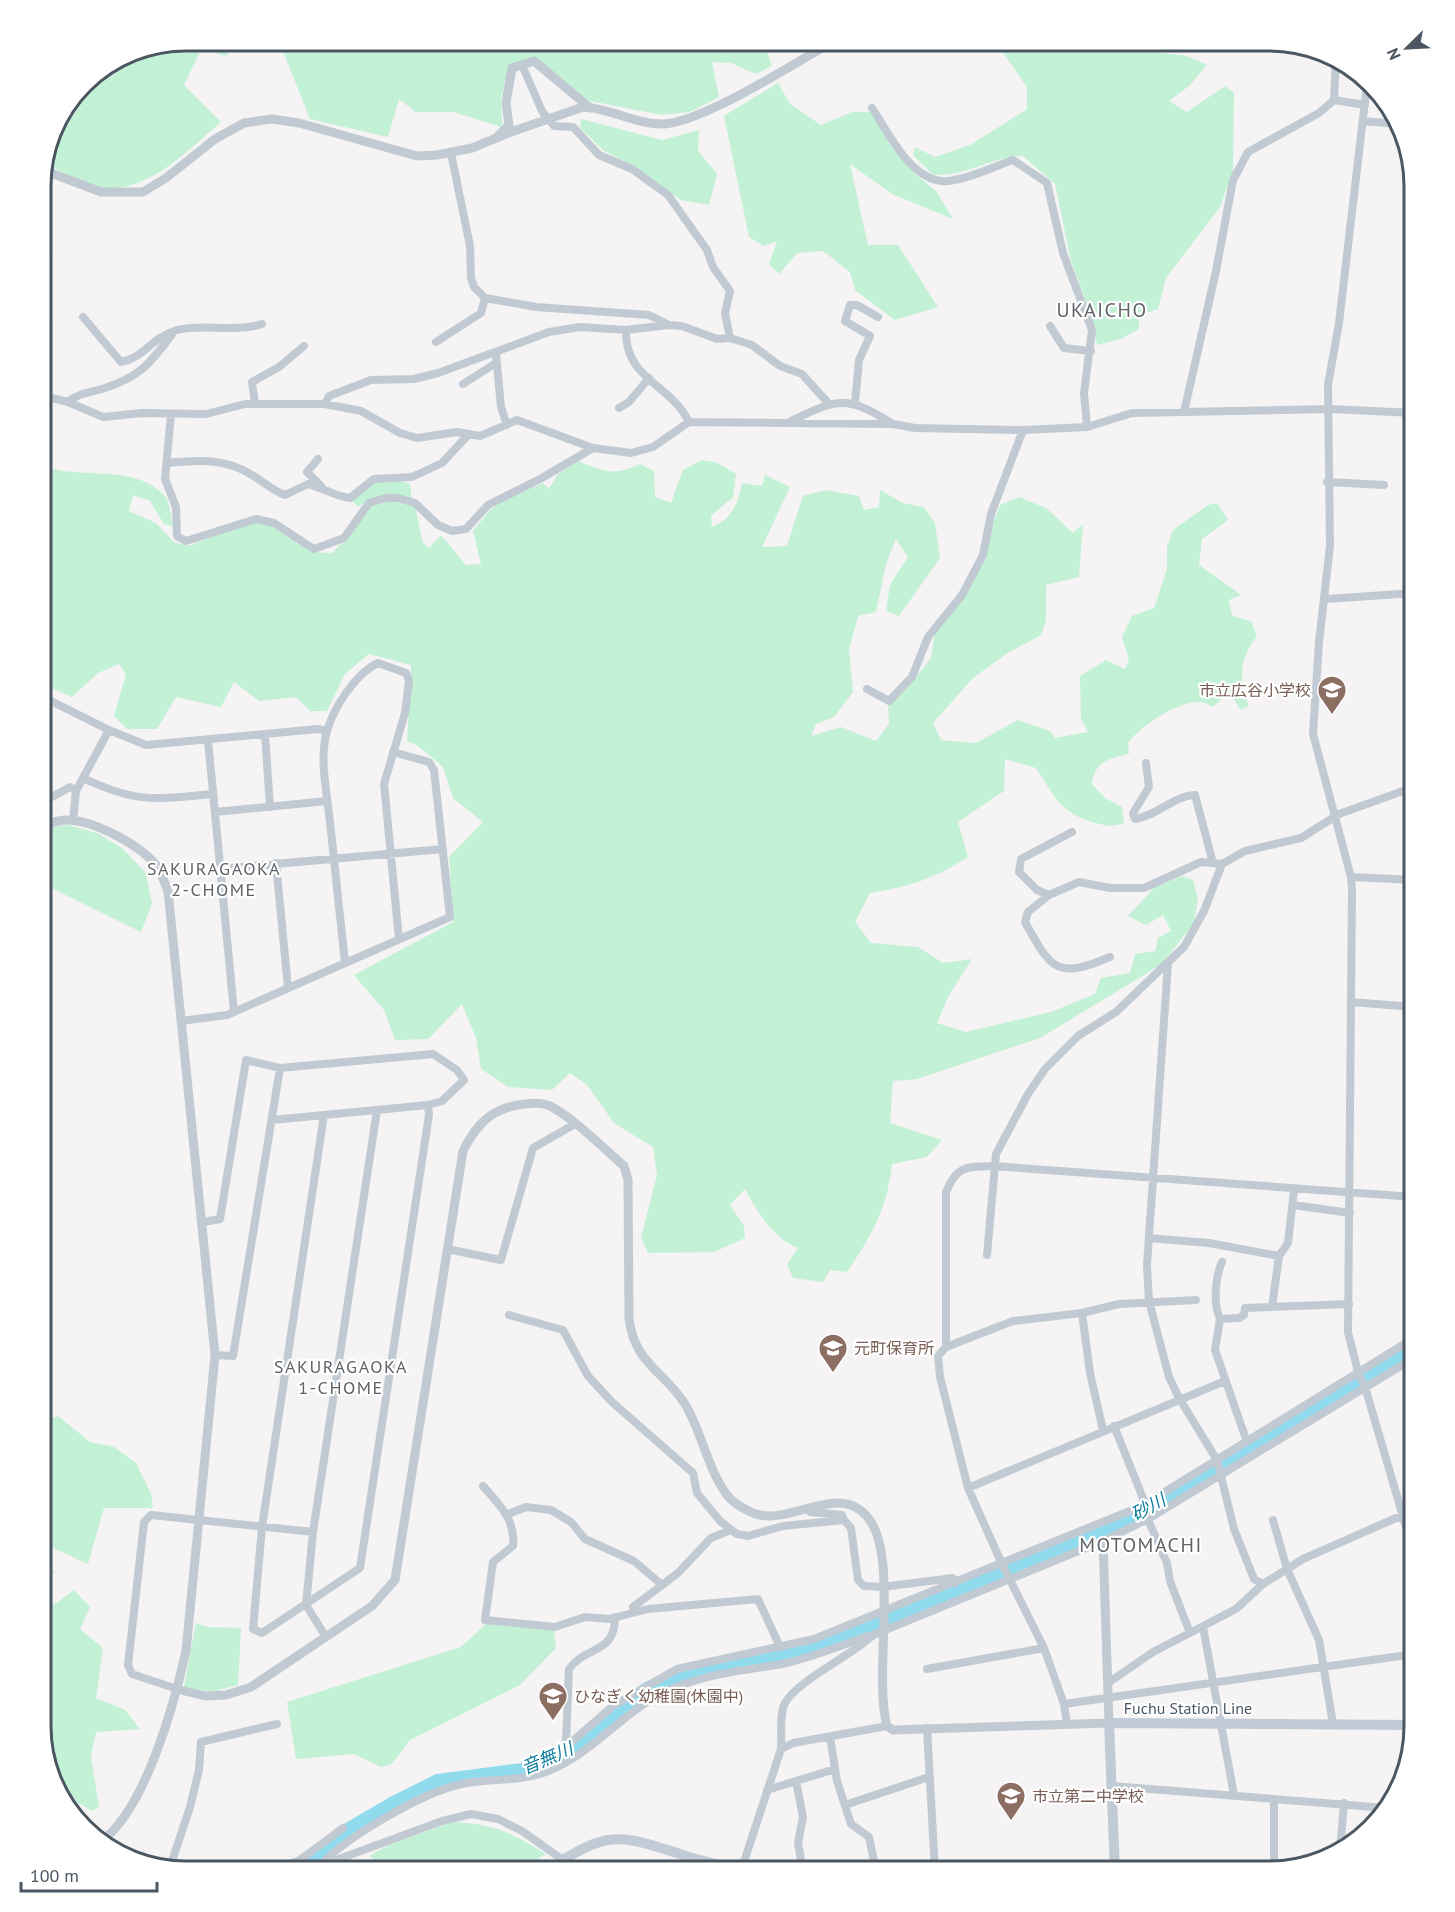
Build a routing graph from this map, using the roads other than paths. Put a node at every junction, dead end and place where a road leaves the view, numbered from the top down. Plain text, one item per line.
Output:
1 (816, 51) edge
2 (522, 64) junction
3 (1335, 69) edge
4 (1368, 95) edge
5 (1334, 100) junction
6 (1365, 105) junction
7 (586, 107) junction
8 (872, 108) dead end
9 (1363, 121) junction
10 (1388, 123) edge
11 (496, 138) junction
12 (452, 153) junction
13 (51, 173) edge
14 (484, 297) junction
15 (83, 317) dead end
16 (878, 317) dead end
17 (262, 324) dead end
18 (669, 325) junction
19 (1050, 326) dead end
20 (626, 330) junction
21 (173, 332) junction
22 (730, 338) junction
23 (436, 342) dead end
24 (304, 346) dead end
25 (1091, 351) junction
26 (496, 354) junction
27 (496, 363) junction
28 (648, 378) junction
29 (463, 384) dead end
30 (51, 398) edge
31 (68, 402) junction
32 (855, 403) junction
33 (255, 404) junction
34 (325, 404) junction
35 (829, 404) junction
36 (619, 408) dead end
37 (1330, 409) junction
38 (1184, 412) junction
39 (1404, 413) edge
40 (171, 414) junction
41 (689, 422) junction
42 (790, 422) junction
43 (507, 424) junction
44 (893, 424) junction
45 (1087, 427) junction
46 (1023, 430) junction
47 (469, 434) junction
48 (593, 448) junction
49 (318, 459) dead end
50 (168, 463) junction
51 (1327, 482) junction
52 (1384, 485) dead end
53 (322, 487) junction
54 (1404, 594) edge
55 (1326, 599) junction
56 (867, 689) dead end
57 (51, 701) edge
58 (109, 730) junction
59 (327, 731) junction
60 (265, 734) junction
61 (208, 740) junction
62 (393, 752) junction
63 (1146, 763) dead end
64 (83, 778) junction
65 (76, 791) junction
66 (1404, 791) edge
67 (213, 794) junction
68 (51, 797) edge
69 (327, 801) junction
70 (270, 807) junction
71 (214, 812) junction
72 (1335, 817) junction
73 (73, 820) junction
74 (51, 824) edge
75 (1072, 832) dead end
76 (443, 849) junction
77 (390, 853) junction
78 (333, 857) junction
79 (276, 863) junction
80 (1218, 863) junction
81 (219, 869) junction
82 (1351, 877) junction
83 (1404, 880) edge
84 (1049, 895) junction
85 (399, 939) junction
86 (1110, 957) dead end
87 (345, 963) junction
88 (1168, 963) junction
89 (288, 988) junction
90 (1351, 1002) junction
91 (1404, 1006) edge
92 (234, 1012) junction
93 (181, 1021) junction
94 (280, 1068) junction
95 (429, 1105) junction
96 (377, 1110) junction
97 (324, 1115) junction
98 (272, 1120) junction
99 (575, 1124) junction
100 (993, 1166) junction
101 (1155, 1178) junction
102 (1294, 1190) junction
103 (1350, 1193) junction
104 (1404, 1196) edge
105 (1293, 1205) junction
106 (1350, 1213) junction
107 (203, 1222) junction
108 (1149, 1238) junction
109 (447, 1249) junction
110 (987, 1255) dead end
111 (1279, 1256) junction
112 (1222, 1262) dead end
113 (1197, 1300) dead end
114 (1149, 1301) junction
115 (1349, 1304) junction
116 (1272, 1307) junction
117 (1082, 1313) junction
118 (509, 1315) dead end
119 (1220, 1319) junction
120 (1404, 1344) edge
121 (945, 1347) junction
122 (215, 1355) junction
123 (1404, 1364) edge
124 (1358, 1372) junction
125 (1225, 1381) junction
126 (1365, 1387) junction
127 (1179, 1398) junction
128 (1114, 1426) junction
129 (1103, 1430) junction
130 (1247, 1442) junction
131 (1216, 1460) junction
132 (1222, 1475) junction
133 (483, 1486) dead end
134 (968, 1488) junction
135 (1143, 1506) junction
136 (808, 1508) junction
137 (508, 1514) junction
138 (1403, 1518) junction
139 (1148, 1519) junction
140 (200, 1520) junction
141 (844, 1520) junction
142 (1274, 1520) dead end
143 (1404, 1521) edge
144 (262, 1527) junction
145 (731, 1530) junction
146 (313, 1532) junction
147 (1103, 1541) junction
148 (1002, 1564) junction
149 (1287, 1569) junction
150 (1008, 1578) junction
151 (955, 1583) junction
152 (661, 1584) junction
153 (1263, 1584) junction
154 (882, 1587) junction
155 (306, 1605) junction
156 (883, 1611) junction
157 (634, 1612) junction
158 (615, 1617) junction
159 (1203, 1627) junction
160 (883, 1630) junction
161 (1190, 1633) junction
162 (873, 1635) junction
163 (326, 1637) junction
164 (780, 1647) junction
165 (1044, 1648) junction
166 (1404, 1655) edge
167 (1325, 1667) junction
168 (927, 1669) dead end
169 (1108, 1683) junction
170 (1213, 1684) junction
171 (177, 1689) junction
172 (1108, 1698) junction
173 (1065, 1704) junction
174 (1109, 1723) junction
175 (1221, 1723) junction
176 (277, 1724) dead end
177 (1066, 1724) junction
178 (1333, 1724) junction
179 (1404, 1725) edge
180 (887, 1726) junction
181 (927, 1728) junction
182 (830, 1737) junction
183 (568, 1745) junction
184 (781, 1749) junction
185 (531, 1762) dead end
186 (835, 1769) junction
187 (929, 1777) junction
188 (796, 1781) junction
189 (1112, 1786) junction
190 (766, 1790) junction
191 (1234, 1795) junction
192 (1274, 1799) junction
193 (1344, 1803) junction
194 (844, 1805) junction
195 (1377, 1807) edge
196 (343, 1828) dead end
197 (108, 1836) edge
198 (1341, 1840) edge
199 (688, 1857) junction
200 (172, 1860) edge
201 (563, 1860) joint
202 (304, 1861) edge
203 (328, 1861) edge
204 (339, 1861) edge
205 (687, 1861) edge
206 (704, 1861) edge
207 (744, 1861) edge
208 (801, 1861) edge
209 (874, 1861) edge
210 (934, 1861) edge
211 (1115, 1861) edge
212 (1274, 1861) edge

1 - 7 street
2 - 7 street
2 - 11 street
2 - 22 street
3 - 5 street
4 - 6 street
5 - 6 street
5 - 38 street
6 - 9 street
7 - 11 street, bridge
8 - 25 street
9 - 10 street
9 - 37 street
11 - 12 street
12 - 13 street
12 - 14 street
14 - 18 street
14 - 23 street
15 - 21 street
16 - 32 street
17 - 21 street
18 - 20 street
18 - 22 street
19 - 25 street
20 - 26 street
20 - 28 street
21 - 31 street
22 - 35 street
24 - 33 street
25 - 45 street
26 - 27 street
26 - 34 street
27 - 29 street
27 - 43 street
28 - 36 street
28 - 41 street
30 - 31 street
31 - 40 street
32 - 35 street
32 - 44 street
33 - 34 street
33 - 40 street
34 - 47 street
35 - 42 street
37 - 38 street
37 - 39 street
37 - 51 street
38 - 45 street
40 - 50 street
41 - 42 street
41 - 48 street
42 - 44 street
43 - 47 street
43 - 48 street
44 - 46 street
45 - 46 street
46 - 56 street
47 - 53 street
48 - 50 street
49 - 53 street
50 - 53 street
51 - 52 street
51 - 55 street
54 - 55 street
55 - 72 street
57 - 58 street
58 - 61 street
58 - 64 street
59 - 60 street
59 - 62 street
59 - 69 street
60 - 61 street
60 - 70 street
61 - 67 street
62 - 76 street
62 - 77 street
63 - 80 street
64 - 65 street
64 - 67 street
65 - 68 street
65 - 73 street
66 - 72 street
67 - 71 street
69 - 70 street
69 - 78 street
70 - 71 street
71 - 81 street
72 - 80 street
72 - 82 street
73 - 74 street
73 - 93 street
75 - 84 street
76 - 77 street
76 - 85 street
77 - 78 street
77 - 85 street
78 - 79 street
78 - 87 street
79 - 81 street
79 - 89 street
80 - 84 street
80 - 88 street
81 - 92 street
82 - 83 street
82 - 90 street
84 - 86 street
85 - 87 street
87 - 89 street
88 - 100 street
88 - 101 street
89 - 92 street
90 - 91 street
90 - 103 street
92 - 93 street
93 - 107 street
94 - 95 street
94 - 98 street
94 - 107 street
95 - 96 street
95 - 155 street
96 - 97 street
96 - 146 street
97 - 98 street
97 - 144 street
98 - 122 street
99 - 109 street
99 - 109 street
99 - 136 street
100 - 101 street
100 - 110 street
100 - 121 street
101 - 102 street
101 - 108 street
102 - 103 street
102 - 105 street
103 - 104 street
103 - 106 street
105 - 106 street
105 - 111 street
106 - 115 street
107 - 122 street
108 - 111 street
108 - 114 street
109 - 163 street
111 - 116 street
112 - 119 street
113 - 114 street
114 - 117 street
114 - 127 street
115 - 116 street
115 - 124 street
116 - 119 street
117 - 121 street
117 - 129 street
118 - 145 street
119 - 125 street
120 - 124 street
121 - 134 street
122 - 140 street
123 - 126 street
124 - 126 street
124 - 130 street
125 - 127 street
125 - 130 street
126 - 132 street
126 - 138 street
127 - 128 street
127 - 131 street
128 - 129 street
128 - 135 street
129 - 134 street
130 - 131 street
131 - 132 street
131 - 135 street
132 - 139 street
132 - 153 street
133 - 137 street
134 - 148 street
135 - 139 street
135 - 148 street
136 - 141 street
136 - 154 street
137 - 152 street
137 - 158 street
138 - 143 street
138 - 149 street
139 - 147 street
139 - 161 street
140 - 144 street
140 - 171 street
140 - 171 street
141 - 145 street
141 - 154 street
142 - 149 street
144 - 146 street
144 - 155 street
145 - 152 street
146 - 155 street
147 - 150 street
147 - 169 street
148 - 150 street
148 - 151 street
149 - 153 street
149 - 167 street
150 - 160 street
150 - 165 street
151 - 154 street
151 - 156 street
152 - 157 street
153 - 159 street
154 - 156 street
155 - 163 street
156 - 160 street
156 - 164 street
157 - 158 street
157 - 164 street
158 - 183 street
159 - 161 street
159 - 170 street
160 - 162 street
160 - 180 street
161 - 169 street
162 - 184 street
162 - 203 street
163 - 171 street
164 - 183 street
165 - 168 street
165 - 173 street
166 - 167 street
167 - 170 street
167 - 178 street
169 - 172 street
170 - 172 street
170 - 175 street
171 - 197 street
172 - 173 street
172 - 174 street
173 - 177 street
174 - 175 main road, Fuchu Station Line
174 - 177 street
174 - 189 main road, Fuchu Station Line
175 - 178 main road, Fuchu Station Line
175 - 191 street
176 - 200 street
177 - 181 street
178 - 179 main road, Fuchu Station Line
180 - 181 street
180 - 182 street
181 - 187 street
182 - 184 street
182 - 186 street
183 - 185 street
184 - 190 street
186 - 188 street
186 - 194 street
187 - 194 street
187 - 210 street
188 - 190 street
188 - 208 street
189 - 191 street
189 - 211 main road, Fuchu Station Line
190 - 207 street
191 - 192 street
192 - 193 street
192 - 212 street
193 - 195 street
193 - 198 street
194 - 209 street
196 - 202 street
199 - 201 main road
199 - 205 street
199 - 206 main road
201 - 204 street

